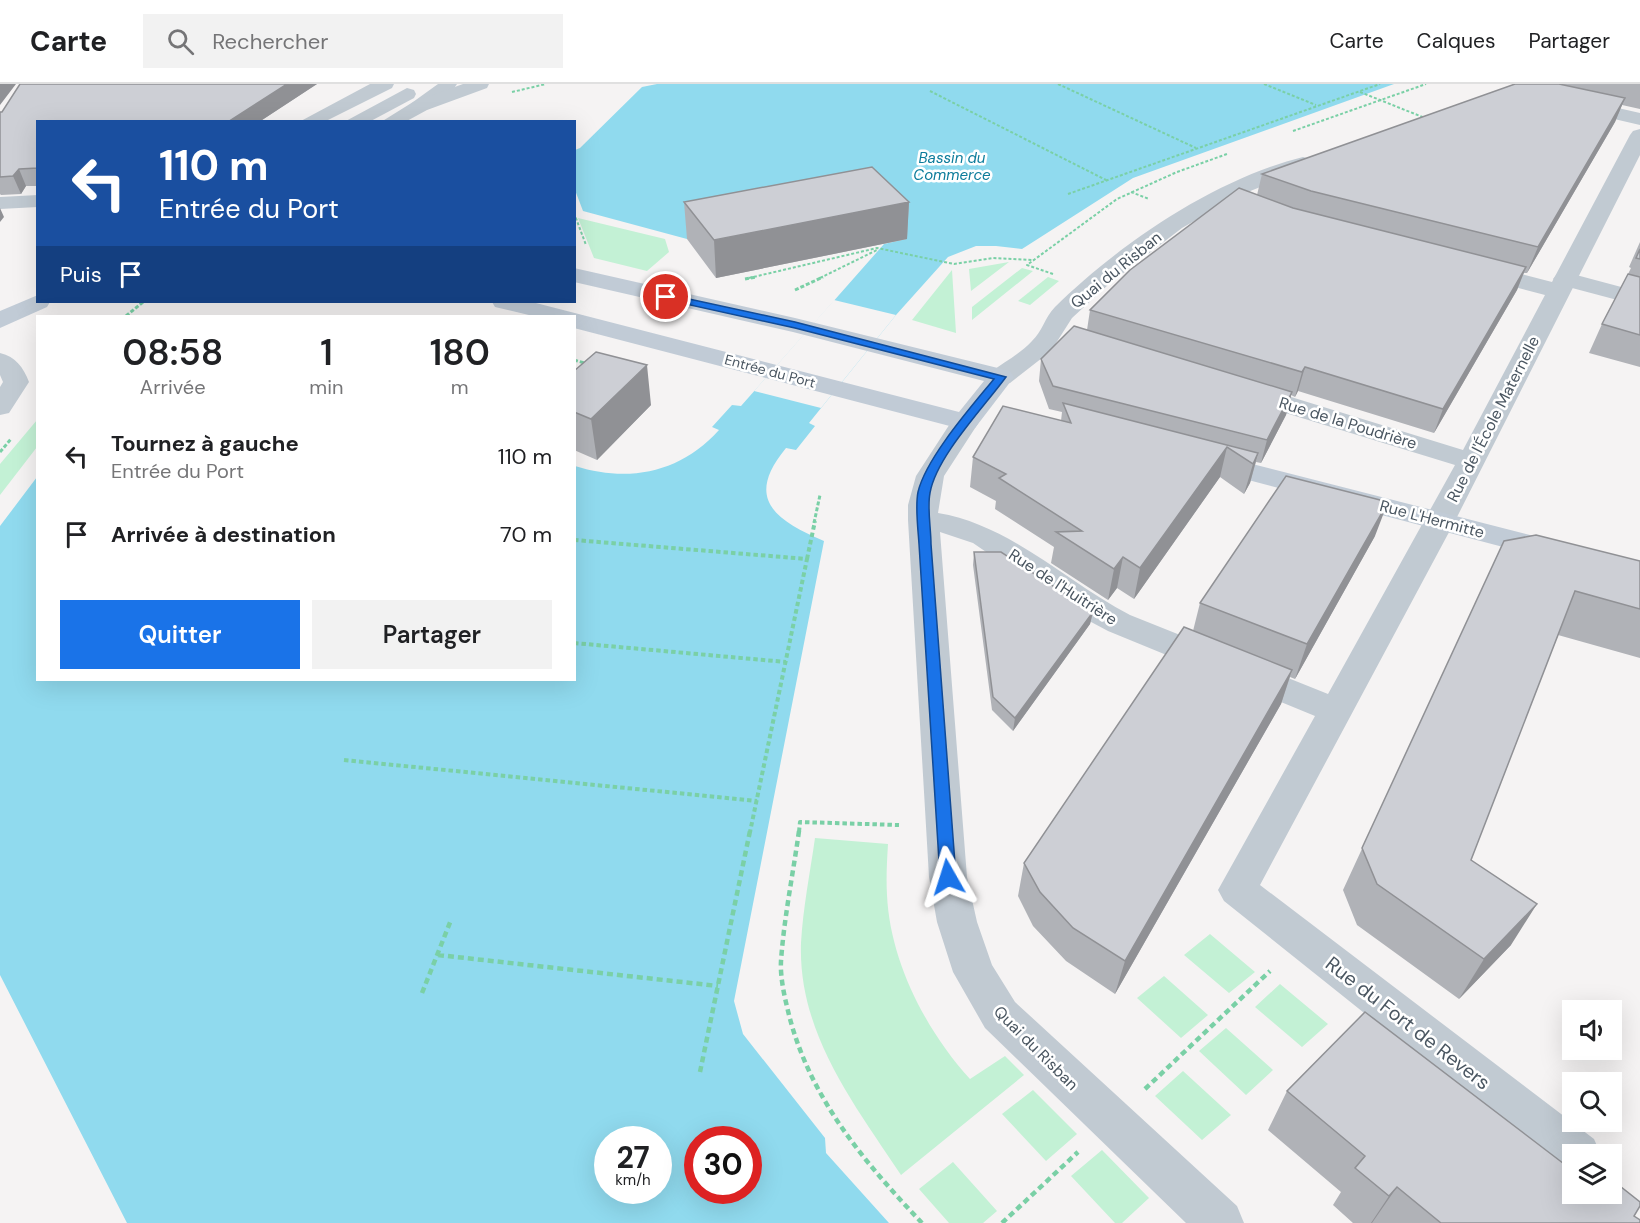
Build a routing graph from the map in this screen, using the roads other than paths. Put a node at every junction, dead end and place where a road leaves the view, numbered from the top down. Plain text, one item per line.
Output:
1 (385, 84) edge
2 (440, 84) edge
3 (448, 84) edge
4 (480, 84) edge
5 (417, 95) edge
6 (1551, 99) edge
7 (1640, 119) edge
8 (312, 120) edge
9 (358, 120) edge
10 (392, 120) edge
11 (1640, 135) edge
12 (1324, 155) edge
13 (1220, 196) junction
14 (36, 201) edge
15 (0, 203) edge
16 (1250, 208) edge
17 (1456, 265) edge
18 (576, 275) edge
19 (36, 280) edge
20 (1562, 285) junction
21 (0, 297) edge
22 (1640, 298) edge
23 (36, 303) edge
24 (508, 303) edge
25 (557, 315) edge
26 (0, 321) edge
27 (576, 321) edge
28 (0, 362) edge
29 (1001, 377) junction
30 (1223, 385) edge
31 (0, 406) edge
32 (1012, 410) edge
33 (973, 412) junction
34 (1186, 455) edge
35 (1470, 461) junction
36 (923, 520) junction
37 (1440, 521) junction
38 (1640, 573) edge
39 (1336, 711) junction
40 (1238, 890) joint
41 (1564, 1144) edge
42 (1220, 1223) edge

1 - 8 street
2 - 5 street
3 - 5 street
4 - 5 street
5 - 9 street
5 - 10 street
6 - 7 street
11 - 20 street, Rue de l'École Maternelle
12 - 13 street, Quai du Risban
13 - 16 street
13 - 29 street, Quai du Risban
14 - 15 street
17 - 20 street
18 - 29 main road
19 - 21 main road
20 - 22 street
20 - 35 street, Rue de l'École Maternelle
23 - 26 main road
24 - 25 main road
27 - 33 main road, Entrée du Port
28 - 31 street
29 - 33 main road, Quai du Risban
30 - 35 street, Rue de la Poudrière
32 - 33 main road
33 - 36 street, Quai du Risban
34 - 37 main road, Rue L'Hermitte
35 - 37 street, Rue de l'École Maternelle
36 - 39 street, Rue de l'Huitrière
36 - 42 street, Quai du Risban
37 - 38 main road, Rue L'Hermitte
37 - 39 street, Rue de l'École Maternelle
39 - 40 street, Rue de l'École Maternelle
40 - 41 street, Rue du Fort de Revers

